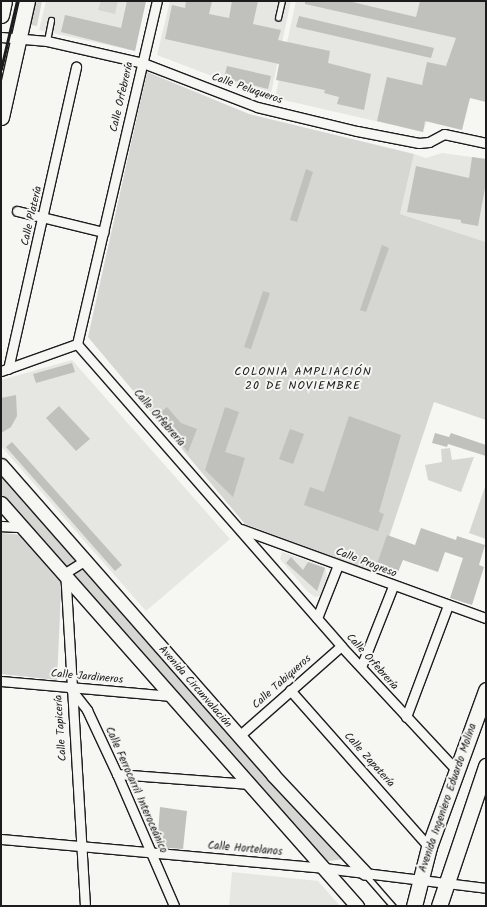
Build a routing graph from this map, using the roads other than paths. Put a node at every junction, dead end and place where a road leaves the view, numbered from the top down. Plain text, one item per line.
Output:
1 (4, 1) edge
2 (27, 1) edge
3 (157, 1) edge
4 (282, 1) edge
5 (1, 15) edge
6 (278, 18) dead end
7 (51, 20) dead end
8 (1, 37) edge
9 (19, 37) junction
10 (47, 41) junction
11 (143, 63) junction
12 (76, 67) dead end
13 (1, 117) edge
14 (486, 143) edge
15 (17, 211) dead end
16 (44, 218) junction
17 (103, 232) junction
18 (77, 344) junction
19 (4, 370) edge
20 (1, 465) edge
21 (1, 503) edge
22 (1, 526) edge
23 (23, 527) junction
24 (238, 528) junction
25 (86, 560) junction
26 (338, 565) junction
27 (65, 573) junction
28 (393, 586) junction
29 (448, 605) junction
30 (317, 618) junction
31 (486, 618) edge
32 (341, 646) junction
33 (361, 667) junction
34 (1, 682) edge
35 (70, 688) junction
36 (290, 690) junction
37 (486, 690) edge
38 (171, 696) junction
39 (406, 717) junction
40 (239, 736) junction
41 (486, 766) edge
42 (457, 771) junction
43 (117, 774) junction
44 (250, 784) junction
45 (1, 839) edge
46 (429, 846) junction
47 (80, 847) junction
48 (151, 854) junction
49 (324, 868) junction
50 (365, 873) junction
51 (419, 880) junction
52 (445, 883) junction
53 (486, 888) edge
54 (85, 906) edge
55 (174, 906) edge
56 (357, 906) edge
57 (393, 906) edge
58 (414, 906) edge
59 (439, 906) edge

1 - 5 main road
2 - 9 main road
3 - 11 street, Calle Orfebrería
4 - 6 lane
7 - 10 lane
8 - 9 street, Calle Peluqueros
9 - 10 street, Calle Peluqueros
9 - 13 main road
10 - 11 street, Calle Peluqueros
11 - 14 street, Calle Peluqueros
11 - 17 street, Calle Orfebrería
12 - 16 street, Calle Platería
15 - 16 street
16 - 17 street
16 - 19 street, Calle Platería
17 - 18 street, Calle Orfebrería
18 - 19 street
18 - 24 street, Calle Orfebrería
20 - 25 main road, Avenida Circunvalación
21 - 23 main road
22 - 23 street
23 - 27 main road
24 - 26 street, Calle Progreso
24 - 30 street, Calle Orfebrería
25 - 27 street
25 - 40 main road, Avenida Circunvalación
26 - 28 street, Calle Progreso
26 - 30 street
27 - 35 street, Calle Tapicería
27 - 38 main road
28 - 29 street, Calle Progreso
28 - 33 street
29 - 31 street, Calle Progreso
29 - 39 street
30 - 32 street, Calle Orfebrería
32 - 33 street, Calle Orfebrería
32 - 36 street, Calle Tabiqueros
33 - 39 street, Calle Orfebrería
34 - 35 street, Calle Jardineros
35 - 38 street, Calle Jardineros
35 - 43 street, Calle Ferrocarril Interoceánico
35 - 47 street, Calle Tapicería
36 - 40 street, Calle Tabiqueros
36 - 46 street, Calle Zapatería
37 - 42 main road, Avenida Ingeniero Eduardo Molina
38 - 44 main road
39 - 42 street, Calle Orfebrería
40 - 50 main road, Avenida Circunvalación
41 - 52 main road
42 - 46 main road, Avenida Ingeniero Eduardo Molina
43 - 44 street
43 - 48 street, Calle Ferrocarril Interoceánico
44 - 49 main road
45 - 47 street, Calle Hortelanos
46 - 51 main road, Avenida Ingeniero Eduardo Molina
47 - 48 street, Calle Hortelanos
47 - 54 street, Calle Tapicería
48 - 49 street, Calle Hortelanos
48 - 55 street, Calle Ferrocarril Interoceánico
49 - 50 street, Calle Hortelanos
49 - 56 main road
50 - 51 street, Calle Hortelanos
50 - 57 lane, Avenida Circunvalación
51 - 52 street, Calle Hortelanos
51 - 58 main road, Avenida Ingeniero Eduardo Molina
52 - 53 street, Calle Hortelanos
52 - 59 main road

